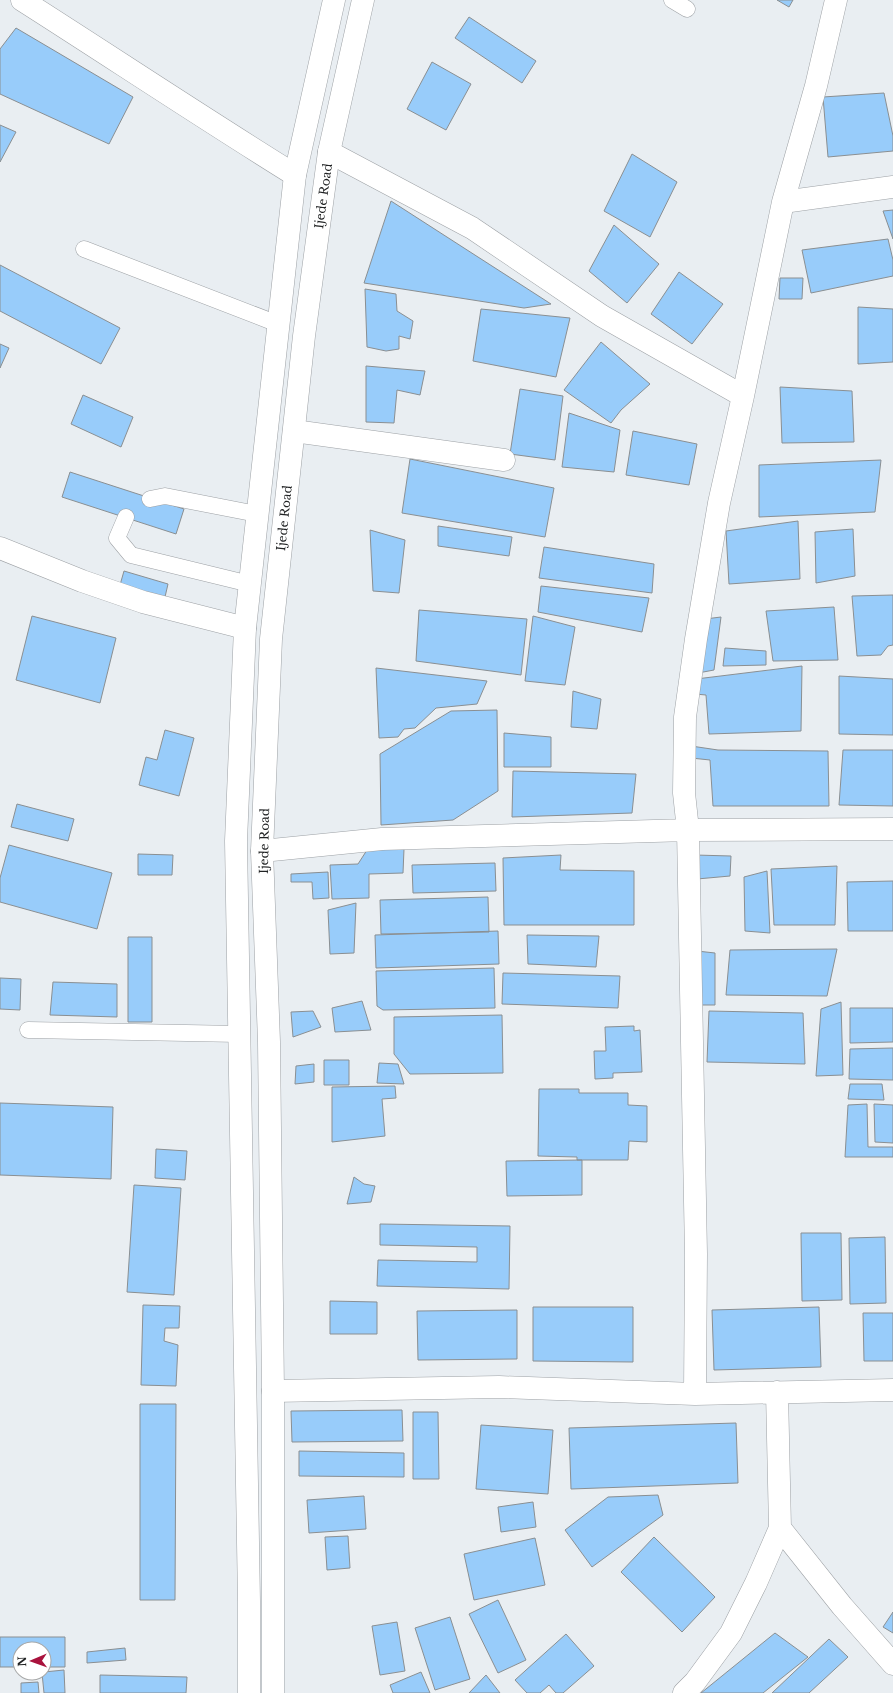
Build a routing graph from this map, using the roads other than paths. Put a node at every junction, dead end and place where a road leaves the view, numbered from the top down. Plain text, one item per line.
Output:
1 (22, 0) edge
2 (334, 0) edge
3 (363, 0) edge
4 (672, 0) edge
5 (836, 0) edge
6 (688, 9) dead end
7 (329, 152) junction
8 (295, 175) junction
9 (893, 187) edge
10 (783, 202) junction
11 (84, 249) dead end
12 (278, 324) junction
13 (743, 396) junction
14 (294, 431) junction
15 (504, 460) dead end
16 (150, 499) dead end
17 (257, 514) junction
18 (126, 517) dead end
19 (0, 548) edge
20 (250, 584) junction
21 (245, 628) junction
22 (893, 829) edge
23 (688, 830) junction
24 (262, 851) junction
25 (28, 1030) dead end
26 (240, 1034) junction
27 (893, 1390) edge
28 (273, 1391) junction
29 (777, 1392) junction
30 (695, 1394) junction
31 (780, 1528) junction
32 (893, 1664) edge
33 (249, 1693) edge
34 (273, 1693) edge
35 (684, 1693) edge

1 - 8 street
2 - 8 street
3 - 7 street, Ijede Road
4 - 6 lane
5 - 10 street
7 - 13 street
7 - 14 street, Ijede Road
8 - 12 street
9 - 10 street
10 - 13 street
11 - 12 lane
12 - 17 street
13 - 23 street
14 - 15 street
14 - 24 street, Ijede Road
16 - 17 lane
17 - 20 street
18 - 20 lane
19 - 21 street
20 - 21 street
21 - 26 street
22 - 23 street
23 - 24 street
23 - 30 street
24 - 28 street, Ijede Road
25 - 26 lane
26 - 33 street
27 - 29 street
28 - 30 street
28 - 34 street, Ijede Road
29 - 30 street
29 - 31 street
31 - 32 street
31 - 35 street

